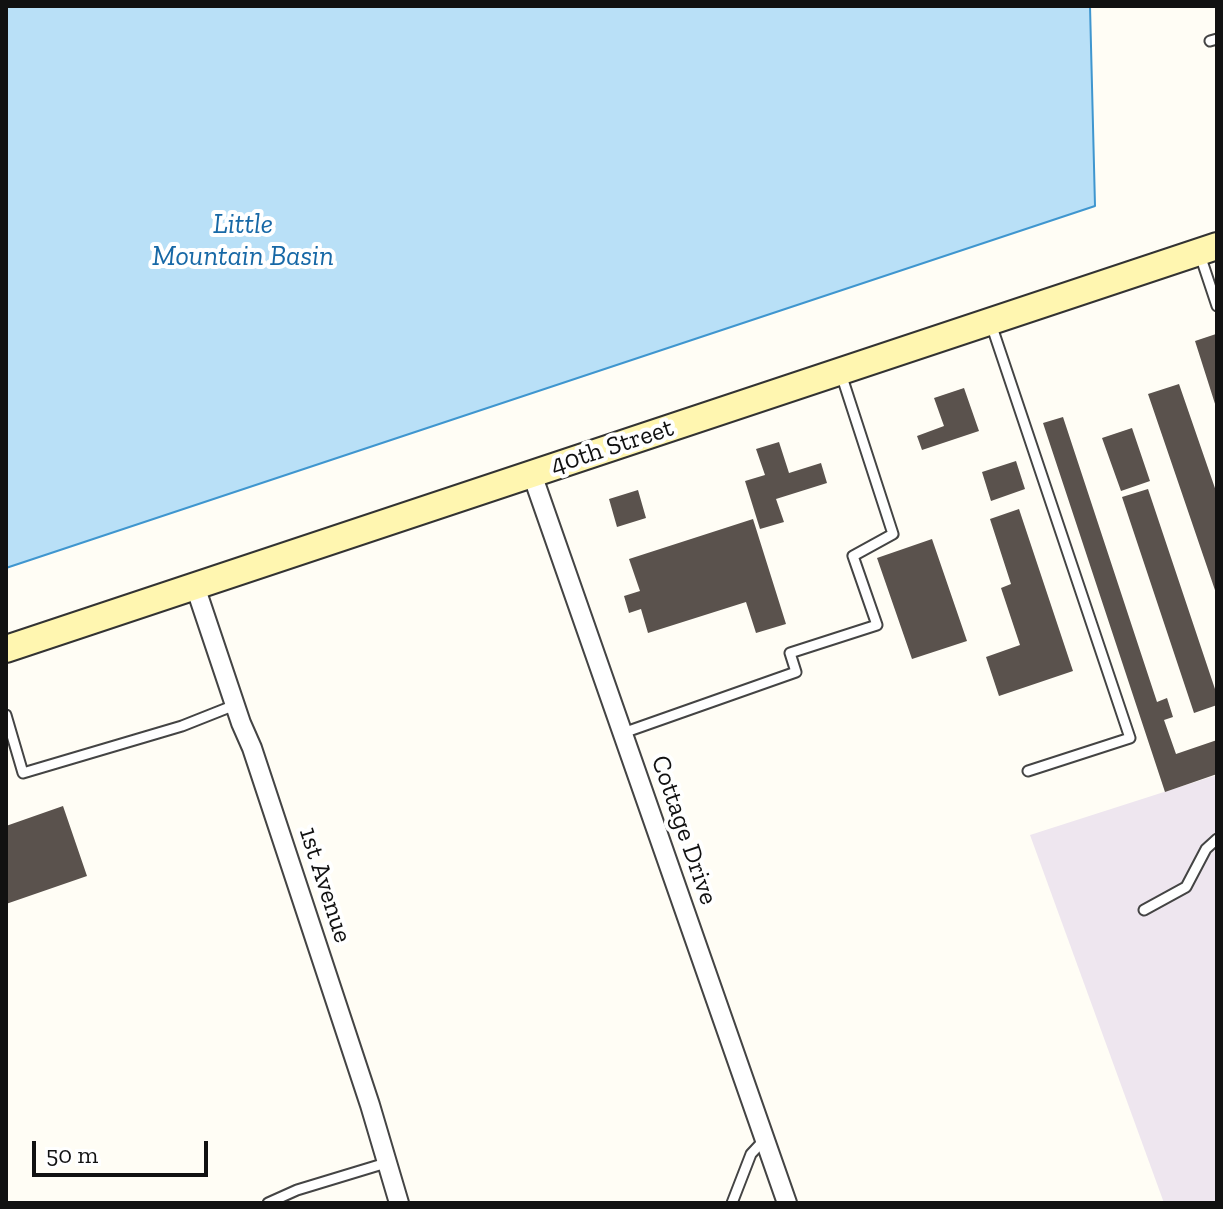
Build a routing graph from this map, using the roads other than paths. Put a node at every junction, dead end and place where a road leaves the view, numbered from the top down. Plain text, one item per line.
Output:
1 (1208, 249) edge
2 (1217, 306) edge
3 (990, 321) junction
4 (840, 371) junction
5 (532, 474) junction
6 (195, 586) junction
7 (6, 649) edge
8 (235, 705) junction
9 (6, 715) edge
10 (623, 733) junction
11 (1028, 771) dead end
12 (1217, 839) edge
13 (1144, 910) dead end
14 (765, 1139) junction
15 (386, 1163) junction
16 (268, 1203) edge
17 (399, 1203) edge
18 (732, 1203) edge
19 (787, 1203) edge

1 - 2 lane
1 - 3 main road, 40th Street
3 - 4 main road, 40th Street
3 - 11 lane
4 - 5 main road, 40th Street
4 - 10 lane
5 - 6 main road, 40th Street
5 - 10 street, Cottage Drive
6 - 7 main road, 40th Street
6 - 8 street, 1st Avenue
8 - 9 lane
8 - 15 street, 1st Avenue
10 - 14 street, Cottage Drive
12 - 13 lane
14 - 18 lane
14 - 19 street, Cottage Drive
15 - 16 lane
15 - 17 street, 1st Avenue

